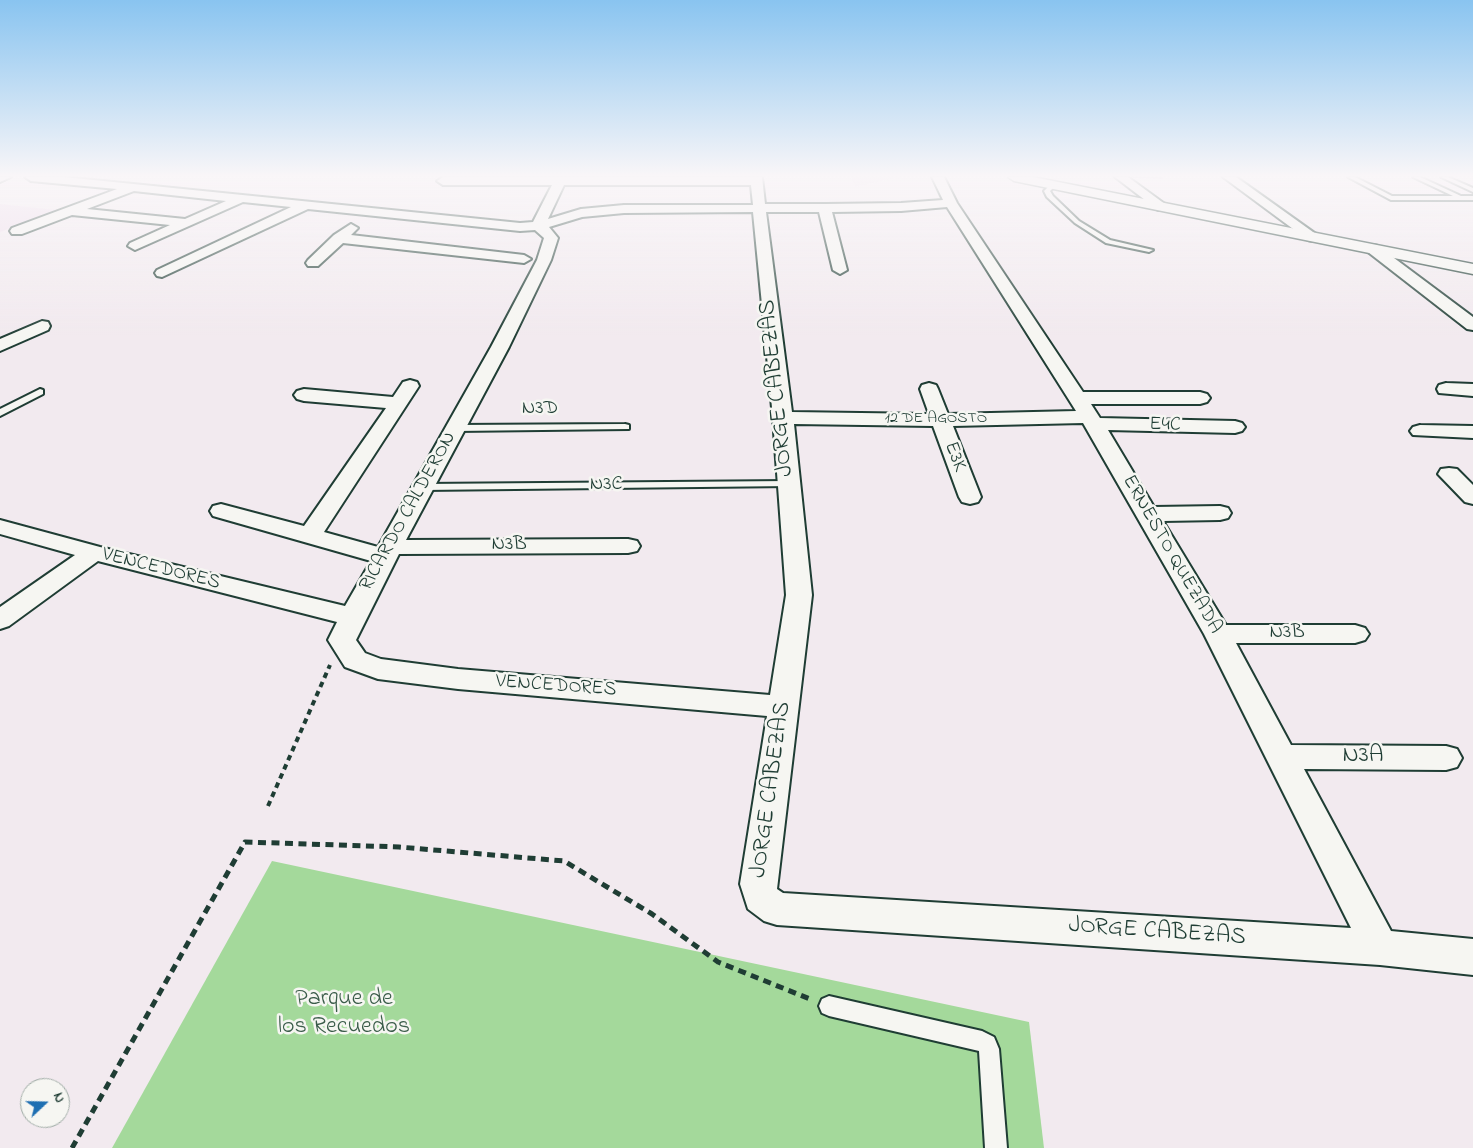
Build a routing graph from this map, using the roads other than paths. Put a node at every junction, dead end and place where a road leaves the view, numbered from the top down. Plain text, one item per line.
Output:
1 (170, 231) edge
2 (252, 231) edge
3 (348, 231) edge
4 (545, 231) edge
5 (760, 231) edge
6 (830, 231) edge
7 (969, 231) edge
8 (1090, 231) edge
9 (1282, 231) edge
10 (1304, 231) edge
11 (1313, 237) junction
12 (339, 238) junction
13 (135, 246) dead end
14 (1373, 249) junction
15 (1148, 250) dead end
16 (524, 260) dead end
17 (313, 264) dead end
18 (1473, 269) edge
19 (840, 270) dead end
20 (162, 273) dead end
21 (1473, 325) edge
22 (42, 326) dead end
23 (0, 346) edge
24 (929, 389) dead end
25 (1446, 390) dead end
26 (1473, 390) edge
27 (40, 392) dead end
28 (304, 396) dead end
29 (1200, 398) dead end
30 (0, 413) edge
31 (1087, 413) junction
32 (782, 418) junction
33 (940, 420) junction
34 (624, 427) dead end
35 (1235, 427) dead end
36 (456, 428) junction
37 (1420, 432) dead end
38 (1473, 432) edge
39 (1449, 474) dead end
40 (789, 484) junction
41 (423, 487) junction
42 (970, 497) dead end
43 (1473, 497) edge
44 (221, 511) dead end
45 (1220, 513) dead end
46 (1147, 514) junction
47 (0, 527) edge
48 (310, 535) junction
49 (628, 546) dead end
50 (388, 552) junction
51 (94, 553) junction
52 (0, 620) edge
53 (347, 628) junction
54 (1218, 634) junction
55 (1356, 634) dead end
56 (783, 707) junction
57 (1280, 756) junction
58 (1446, 758) dead end
59 (1380, 947) junction
60 (1473, 957) edge
61 (829, 1006) road end
62 (996, 1148) edge

1 - 13 street
2 - 20 street
3 - 12 street
4 - 36 street, RICARDO CALDERON
5 - 32 street, JORGE CABEZAS
6 - 19 street
7 - 31 street, ERNESTO QUEZADA
8 - 15 lane
9 - 11 street
10 - 11 street
11 - 14 street
12 - 16 street
12 - 17 street
14 - 18 street
14 - 21 street
22 - 23 street
24 - 33 street, E3K
25 - 26 street
27 - 30 lane
28 - 48 street
29 - 31 street
31 - 33 street, 12 DE AGOSTO
31 - 35 street, E4C
31 - 46 street, ERNESTO QUEZADA
32 - 33 street, 12 DE AGOSTO
32 - 40 street, JORGE CABEZAS
33 - 42 street, E3K
34 - 36 lane, N3D
36 - 41 street, RICARDO CALDERON
37 - 38 street
39 - 43 street
40 - 41 lane, N3C
40 - 56 street, JORGE CABEZAS
41 - 50 street, RICARDO CALDERON
44 - 48 street, N3B
45 - 46 street
46 - 54 street, ERNESTO QUEZADA
47 - 51 street, VENCEDORES
48 - 50 street, N3B
49 - 50 street, N3B
50 - 53 street, RICARDO CALDERON
51 - 52 street
51 - 53 street, VENCEDORES
53 - 56 street, VENCEDORES
54 - 55 street, N3B
54 - 57 street, ERNESTO QUEZADA
56 - 59 street, JORGE CABEZAS
57 - 58 street, N3A
57 - 59 street, ERNESTO QUEZADA
59 - 60 street, JORGE CABEZAS
61 - 62 lane

